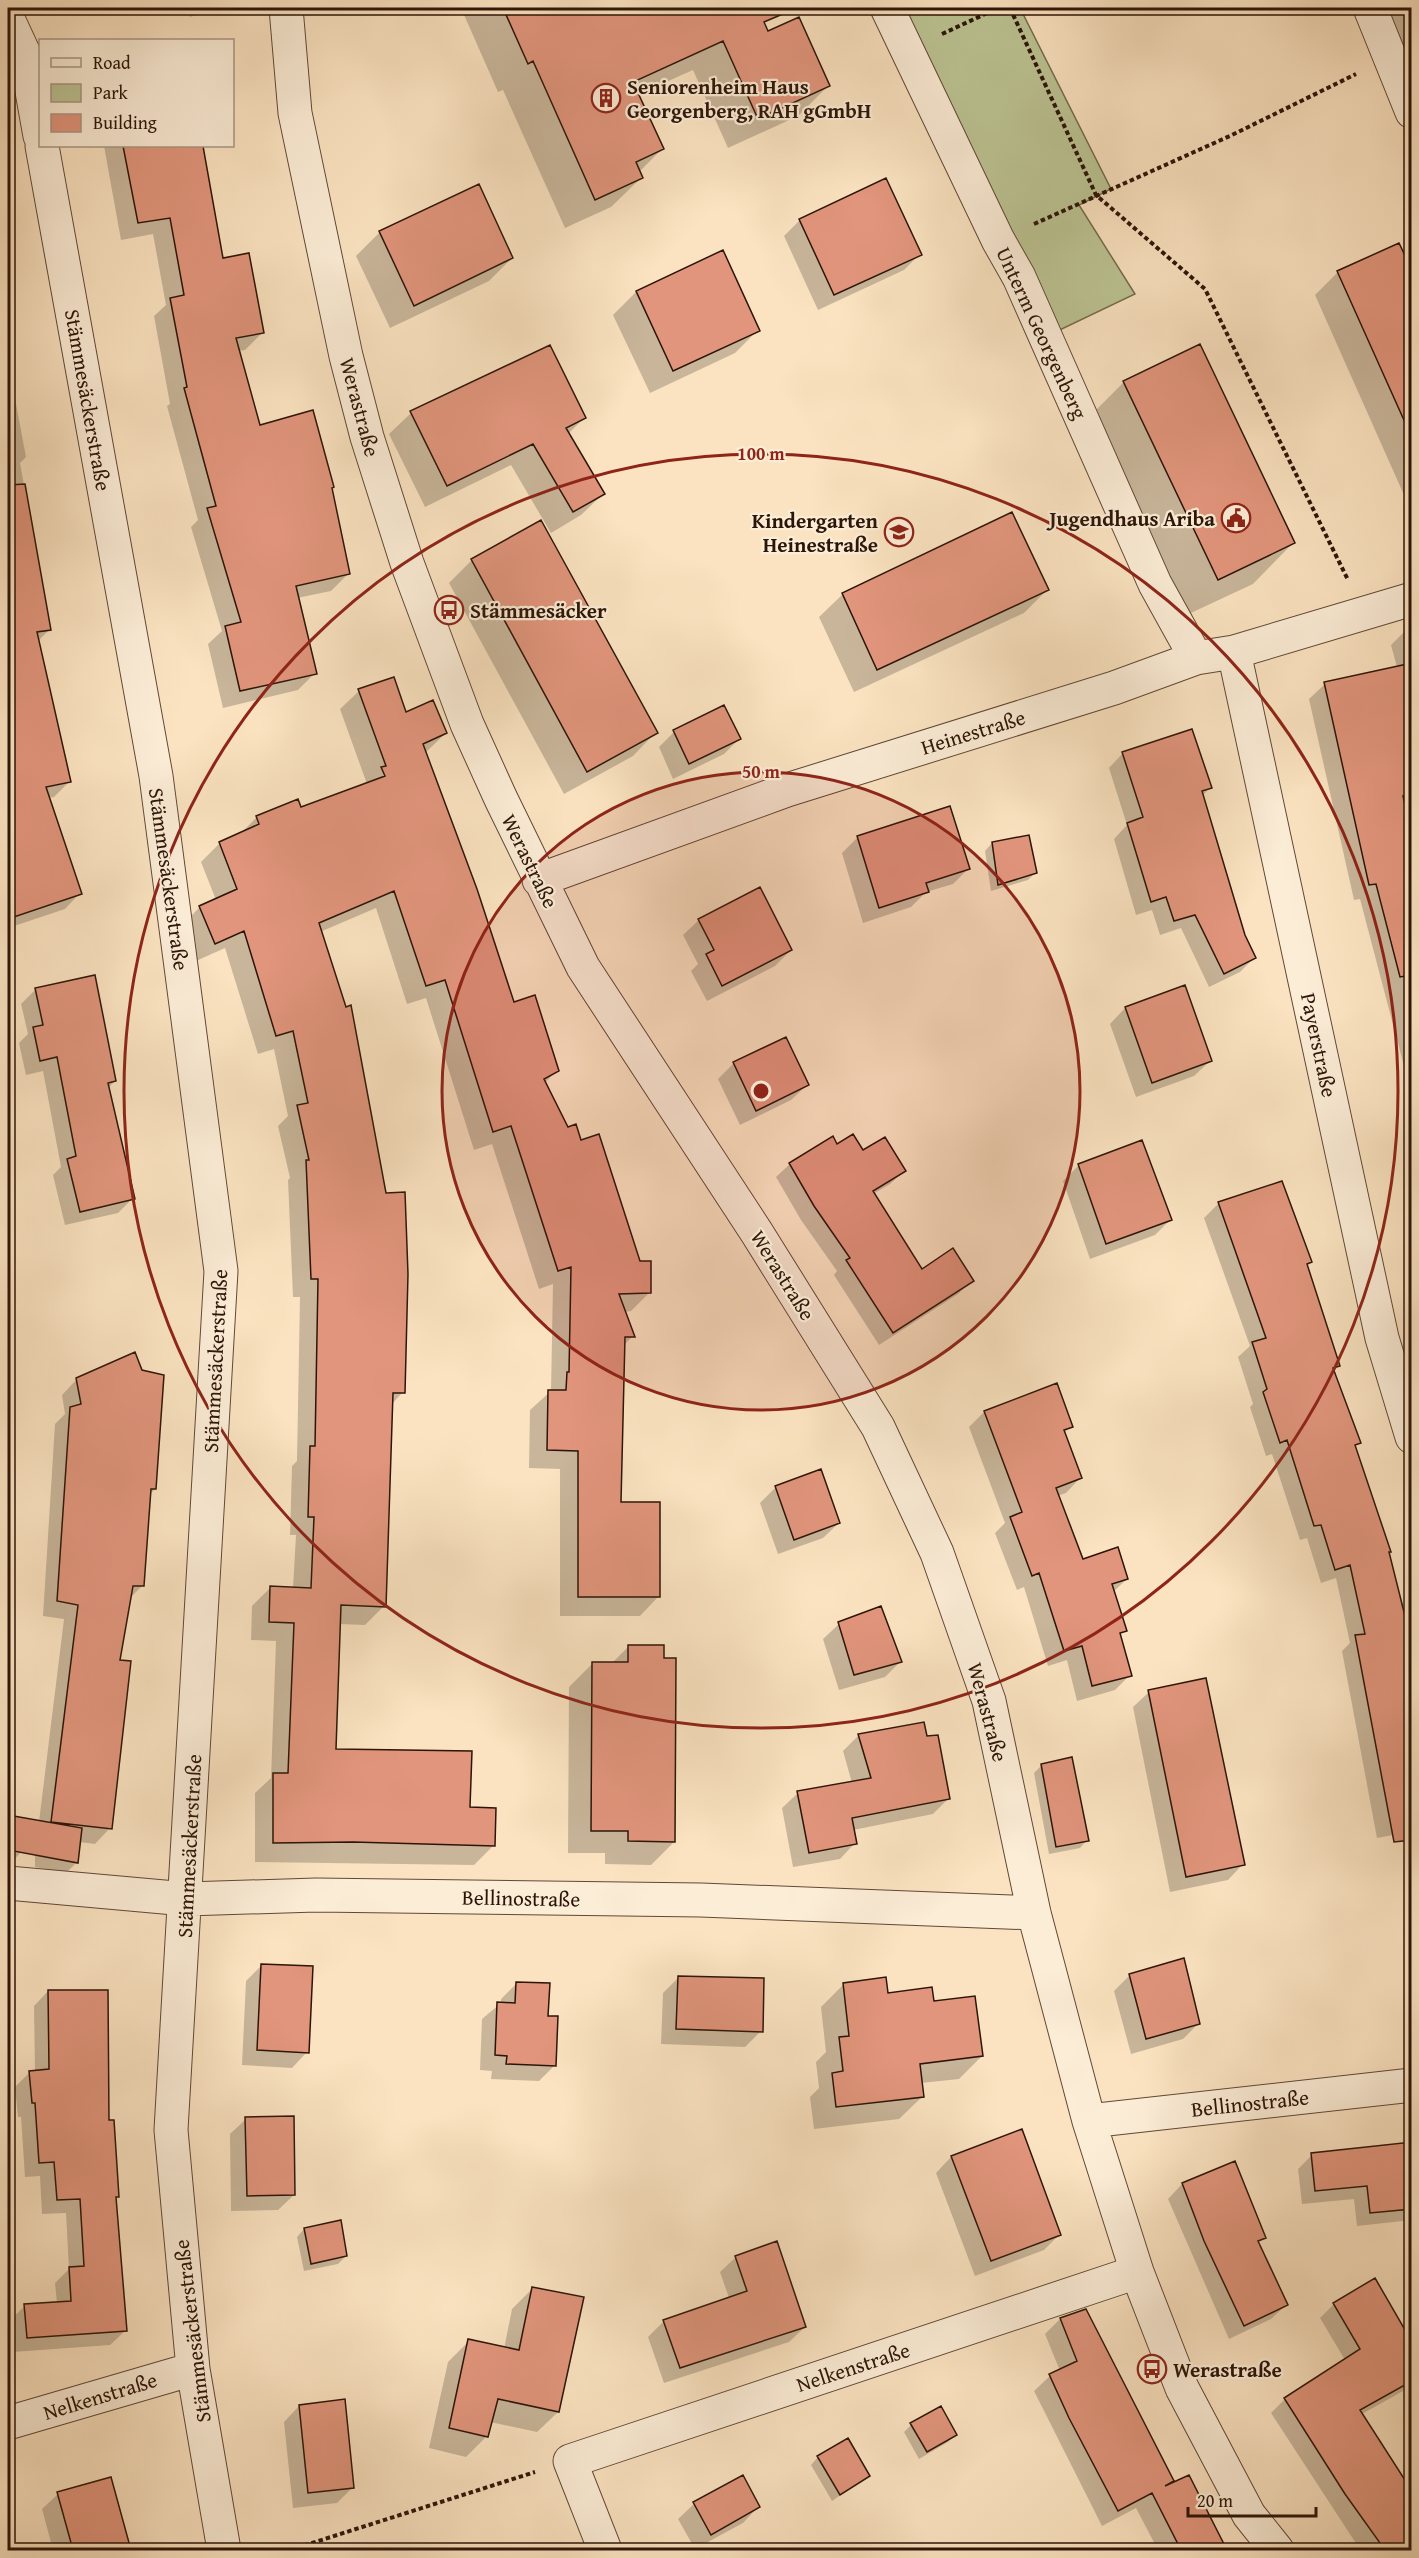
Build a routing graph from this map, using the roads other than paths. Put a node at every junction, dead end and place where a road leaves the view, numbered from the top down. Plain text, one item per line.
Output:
1 (286, 8) edge
2 (887, 8) edge
3 (1370, 8) edge
4 (8, 19) edge
5 (1409, 99) edge
6 (39, 130) edge
7 (42, 147) edge
8 (1412, 600) edge
9 (1234, 651) junction
10 (1197, 658) junction
11 (539, 880) junction
12 (1412, 1437) edge
13 (8, 1883) edge
14 (186, 1899) junction
15 (1034, 1912) junction
16 (1412, 2085) edge
17 (1089, 2121) junction
18 (1137, 2272) junction
19 (192, 2368) junction
20 (8, 2423) edge
21 (224, 2550) edge
22 (605, 2550) edge
23 (1277, 2550) edge

1 - 11 street, Werastraße
2 - 10 street, Unterm Georgenberg
3 - 5 street
4 - 6 street
7 - 14 street, Stämmesäckerstraße
8 - 9 street, Heinestraße
9 - 10 street, Heinestraße
9 - 12 street, Payerstraße
10 - 11 street, Heinestraße
11 - 15 street, Werastraße
13 - 14 street, Bellinostraße
14 - 15 street, Bellinostraße
14 - 19 street, Stämmesäckerstraße
15 - 17 street, Werastraße
16 - 17 street, Bellinostraße
17 - 18 street, Werastraße
18 - 22 street, Nelkenstraße
18 - 23 street, Werastraße
19 - 20 street, Nelkenstraße
19 - 21 street, Stämmesäckerstraße

